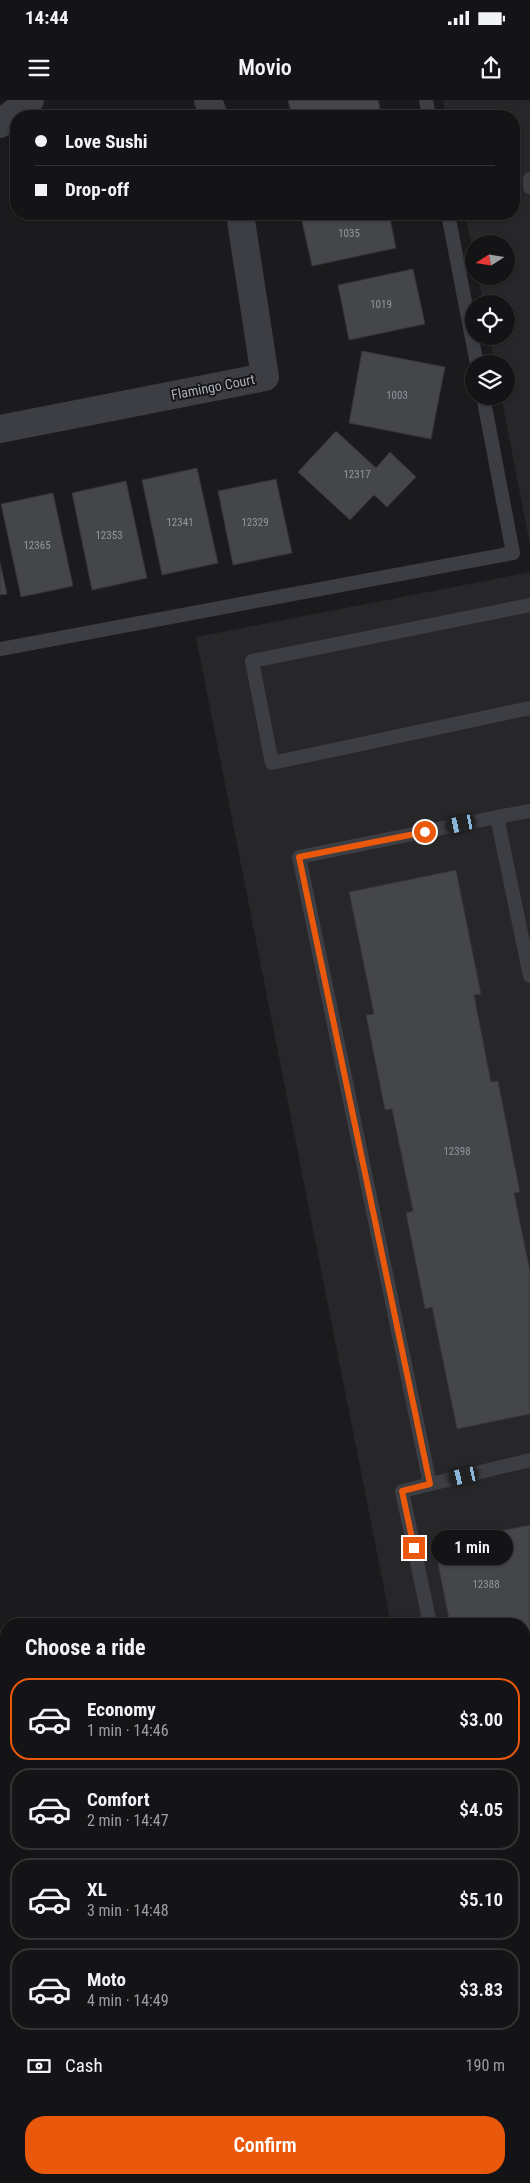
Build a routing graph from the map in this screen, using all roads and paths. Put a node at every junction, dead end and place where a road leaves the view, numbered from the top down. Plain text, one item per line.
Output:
1 (30, 100) edge
2 (18, 110) edge
3 (10, 116) edge
4 (0, 124) edge
5 (530, 179) edge
6 (530, 187) edge
7 (241, 220) edge
8 (449, 220) edge
9 (475, 355) edge
10 (485, 405) edge
11 (0, 429) edge
12 (530, 605) edge
13 (0, 648) edge
14 (530, 708) edge
15 (530, 811) edge
16 (497, 817) junction
17 (530, 976) edge
18 (530, 1460) edge
19 (430, 1484) junction
20 (429, 1618) edge

1 - 2 street
3 - 4 street
5 - 6 lane
7 - 11 street, Flamingo Court
8 - 9 lane
10 - 13 lane
12 - 14 lane
15 - 16 lane
16 - 17 lane
16 - 19 lane
18 - 19 lane
19 - 20 lane

